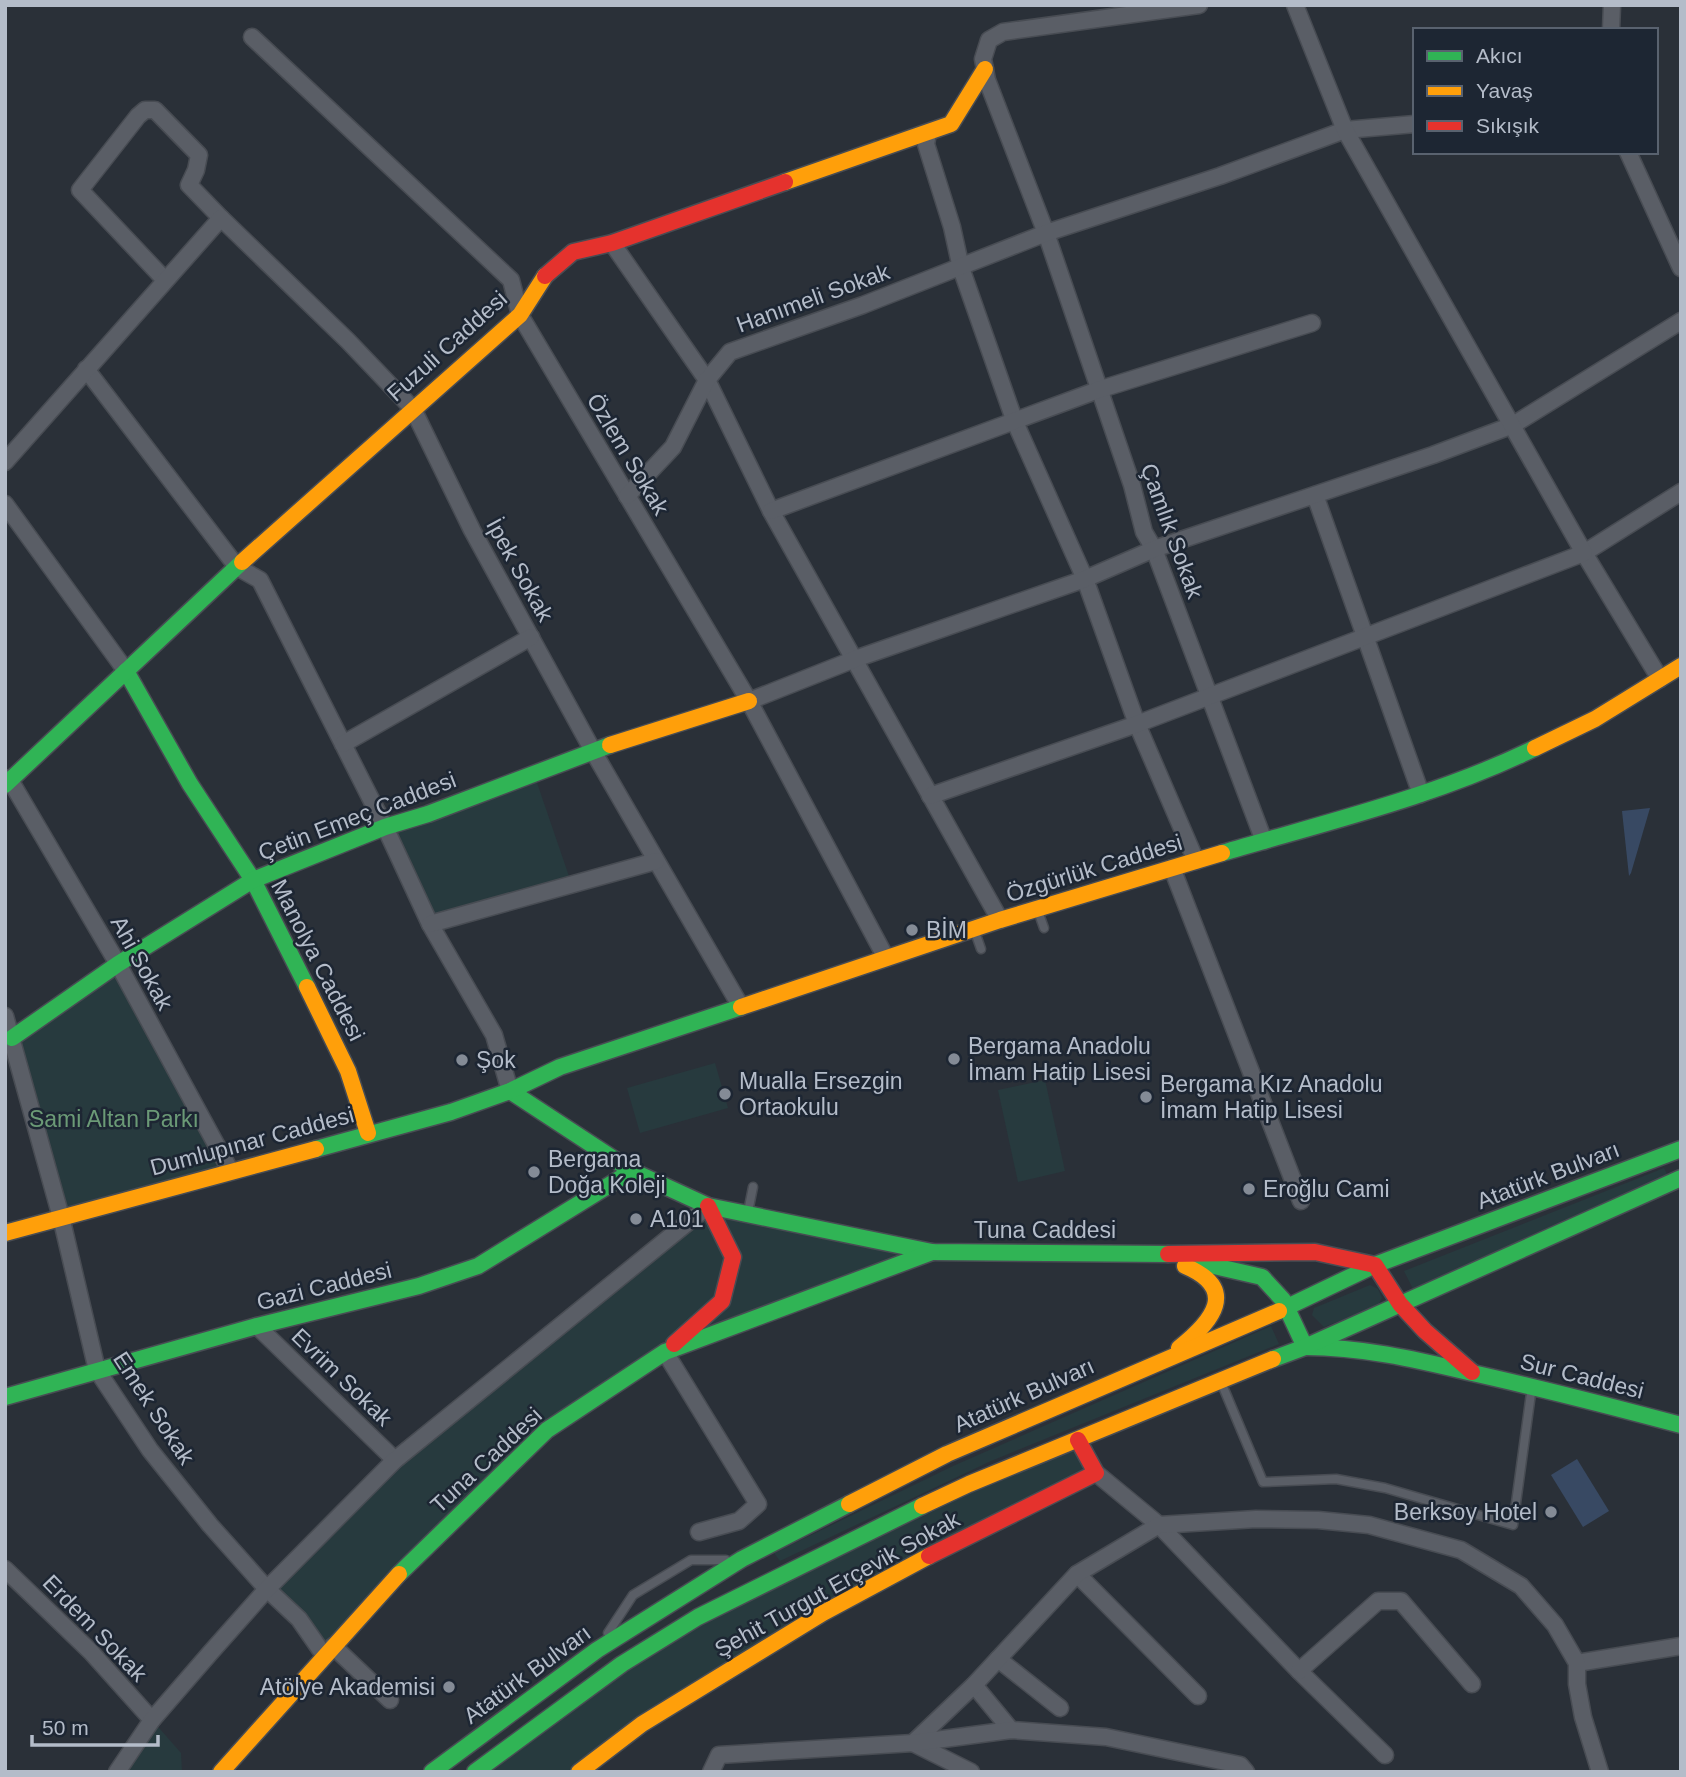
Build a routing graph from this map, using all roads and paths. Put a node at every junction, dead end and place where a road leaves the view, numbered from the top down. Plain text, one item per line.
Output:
1 (1199, 5) edge
2 (1295, 5) edge
3 (1612, 5) edge
4 (1611, 28) edge
5 (251, 37) dead end
6 (985, 69) junction
7 (1413, 124) edge
8 (1345, 130) junction
9 (928, 133) junction
10 (1629, 154) edge
11 (221, 218) junction
12 (1046, 233) junction
13 (612, 243) junction
14 (961, 268) junction
15 (1681, 268) edge
16 (165, 280) junction
17 (520, 315) junction
18 (1681, 321) edge
19 (1312, 323) dead end
20 (86, 369) junction
21 (707, 380) junction
22 (1098, 390) junction
23 (413, 409) junction
24 (1015, 422) junction
25 (1513, 425) junction
26 (5, 462) edge
27 (1681, 492) edge
28 (1315, 495) junction
29 (627, 496) junction
30 (5, 504) edge
31 (771, 511) junction
32 (1154, 549) junction
33 (1584, 553) junction
34 (237, 566) junction
35 (1085, 579) junction
36 (531, 637) junction
37 (1366, 637) junction
38 (855, 659) junction
39 (1681, 666) edge
40 (126, 671) junction
41 (1660, 679) junction
42 (1209, 696) junction
43 (749, 701) junction
44 (1138, 724) junction
45 (343, 744) junction
46 (593, 751) junction
47 (7, 781) edge
48 (1422, 794) junction
49 (930, 796) junction
50 (385, 827) junction
51 (1264, 841) junction
52 (1196, 861) junction
53 (656, 862) junction
54 (1172, 868) junction
55 (253, 880) junction
56 (1037, 909) junction
57 (1000, 920) junction
58 (430, 923) junction
59 (1044, 928) dead end
60 (974, 929) junction
61 (981, 949) dead end
62 (887, 958) junction
63 (118, 964) junction
64 (741, 1007) junction
65 (5, 1016) edge
66 (9, 1039) edge
67 (510, 1091) junction
68 (368, 1133) junction
69 (1681, 1149) edge
70 (230, 1170) junction
71 (632, 1171) junction
72 (1681, 1178) edge
73 (752, 1187) dead end
74 (1301, 1201) dead end
75 (708, 1206) junction
76 (747, 1214) junction
77 (61, 1217) junction
78 (5, 1233) edge
79 (932, 1252) junction
80 (1158, 1253) junction
81 (1375, 1265) junction
82 (1400, 1304) junction
83 (1287, 1307) junction
84 (257, 1326) junction
85 (1305, 1347) junction
86 (665, 1352) junction
87 (1163, 1361) junction
88 (97, 1370) junction
89 (1472, 1372) junction
90 (1220, 1379) junction
91 (1532, 1386) junction
92 (5, 1397) edge
93 (1681, 1425) edge
94 (1078, 1440) junction
95 (395, 1460) junction
96 (1096, 1474) junction
97 (1159, 1525) junction
98 (699, 1532) dead end
99 (743, 1559) junction
100 (5, 1569) edge
101 (1077, 1574) junction
102 (267, 1589) junction
103 (1681, 1646) edge
104 (597, 1650) junction
105 (329, 1651) junction
106 (998, 1659) junction
107 (1577, 1663) junction
108 (1300, 1671) junction
109 (1472, 1684) dead end
110 (974, 1685) junction
111 (1198, 1696) dead end
112 (390, 1700) dead end
113 (1060, 1708) dead end
114 (152, 1720) junction
115 (1011, 1730) junction
116 (913, 1744) junction
117 (1385, 1755) dead end
118 (117, 1772) edge
119 (221, 1772) edge
120 (432, 1772) edge
121 (475, 1772) edge
122 (579, 1772) edge
123 (711, 1772) edge
124 (971, 1772) edge
125 (1247, 1772) edge
126 (1600, 1772) edge

1 - 6 street
2 - 8 street
3 - 4 street
5 - 17 street, Özlem Sokak
6 - 9 main road, Fuzuli Caddesi
6 - 12 street, Çamlık Sokak
7 - 8 street, Hanımeli Sokak
8 - 12 street, Hanımeli Sokak
8 - 25 street
9 - 13 main road, Fuzuli Caddesi
9 - 14 street
10 - 15 street
11 - 16 street
11 - 16 street, İpek Sokak
11 - 23 street, İpek Sokak
12 - 14 street, Hanımeli Sokak
12 - 22 street, Çamlık Sokak
13 - 17 main road, Fuzuli Caddesi
13 - 21 street
14 - 21 street, Hanımeli Sokak
14 - 24 street
16 - 20 street
17 - 23 main road, Fuzuli Caddesi
17 - 29 street, Özlem Sokak
18 - 25 street
19 - 22 street
20 - 26 street
20 - 34 street
21 - 29 street, Hanımeli Sokak
21 - 31 street
22 - 24 street
22 - 32 street, Çamlık Sokak
23 - 34 main road, Fuzuli Caddesi
23 - 36 street, İpek Sokak
24 - 31 street
24 - 35 street
25 - 28 street
25 - 33 street
27 - 33 street
28 - 32 street
28 - 37 street
29 - 43 street, Özlem Sokak
30 - 40 street
31 - 38 street
32 - 35 street
32 - 42 street, Çamlık Sokak
33 - 37 street
33 - 41 street
34 - 40 main road, Fuzuli Caddesi
34 - 45 street
35 - 38 street
35 - 44 street
36 - 45 street
36 - 46 street, İpek Sokak
37 - 42 street
37 - 48 street
38 - 43 street
38 - 49 street
39 - 41 main road, Özgürlük Caddesi
40 - 47 main road, Fuzuli Caddesi
40 - 55 main road, Manolya Caddesi
41 - 48 main road, Özgürlük Caddesi
42 - 44 street
42 - 51 street, Çamlık Sokak
43 - 46 main road, Çetin Emeç Caddesi
43 - 62 street, Özlem Sokak
44 - 49 street
44 - 52 street
45 - 50 street
46 - 50 main road, Çetin Emeç Caddesi
46 - 53 street, İpek Sokak
47 - 63 street, Ahi Sokak
48 - 51 main road, Özgürlük Caddesi
49 - 57 street
50 - 55 main road, Çetin Emeç Caddesi
50 - 58 street
51 - 52 main road, Özgürlük Caddesi
52 - 54 main road, Özgürlük Caddesi
53 - 58 street
53 - 64 street, İpek Sokak
54 - 56 main road, Özgürlük Caddesi
54 - 74 street
55 - 63 main road, Çetin Emeç Caddesi
55 - 68 main road, Manolya Caddesi
56 - 57 main road, Özgürlük Caddesi
56 - 59 lane
57 - 60 main road, Özgürlük Caddesi
58 - 67 street
60 - 61 lane
60 - 62 main road, Özgürlük Caddesi
62 - 64 main road, Özgürlük Caddesi
63 - 66 main road, Çetin Emeç Caddesi
63 - 70 street, Ahi Sokak
64 - 67 main road, Özgürlük Caddesi
65 - 66 street, Emek Sokak
66 - 77 street, Emek Sokak
67 - 68 main road, Dumlupınar Caddesi
67 - 71 main road, Tuna Caddesi
68 - 70 main road, Dumlupınar Caddesi
69 - 81 main road, Atatürk Bulvarı
70 - 77 main road, Dumlupınar Caddesi
71 - 75 main road, Tuna Caddesi
71 - 84 main road, Gazi Caddesi
72 - 82 main road, Atatürk Bulvarı
73 - 76 lane
75 - 76 main road, Tuna Caddesi
75 - 86 main road
75 - 95 street
76 - 79 main road, Tuna Caddesi
77 - 78 main road, Dumlupınar Caddesi
77 - 88 street, Emek Sokak
79 - 80 main road, Tuna Caddesi
79 - 86 main road, Tuna Caddesi
80 - 81 main road, Tuna Caddesi
80 - 83 main road, Tuna Caddesi
80 - 87 main road
81 - 82 main road, Sur Caddesi
81 - 83 main road, Atatürk Bulvarı
82 - 85 main road, Atatürk Bulvarı
82 - 89 main road, Sur Caddesi
83 - 85 main road, Tuna Caddesi
83 - 87 main road, Atatürk Bulvarı
84 - 88 main road, Gazi Caddesi
84 - 95 street, Evrim Sokak
85 - 89 main road, Sur Caddesi
85 - 90 main road, Atatürk Bulvarı
86 - 98 street
86 - 105 main road, Tuna Caddesi
87 - 99 main road, Atatürk Bulvarı
88 - 92 main road, Gazi Caddesi
88 - 102 street, Emek Sokak
89 - 91 main road, Sur Caddesi
90 - 91 lane
90 - 94 main road, Atatürk Bulvarı
91 - 93 main road, Sur Caddesi
94 - 96 main road
94 - 121 main road, Atatürk Bulvarı
95 - 102 street
96 - 97 street
96 - 122 main road, Şehit Turgut Erçevik Sokak
97 - 101 street
97 - 107 street
97 - 108 street
99 - 104 main road, Atatürk Bulvarı
99 - 104 lane
100 - 114 street, Erdem Sokak
101 - 106 street
101 - 111 street
102 - 105 street, Emek Sokak
102 - 114 street
103 - 107 street
104 - 120 main road, Atatürk Bulvarı
105 - 112 street, Emek Sokak
105 - 119 main road, Tuna Caddesi
106 - 110 street
106 - 113 street
107 - 126 street
108 - 109 street
108 - 117 street
110 - 115 street
110 - 116 street
114 - 118 street
115 - 116 street
115 - 125 street
116 - 123 street
116 - 124 street

